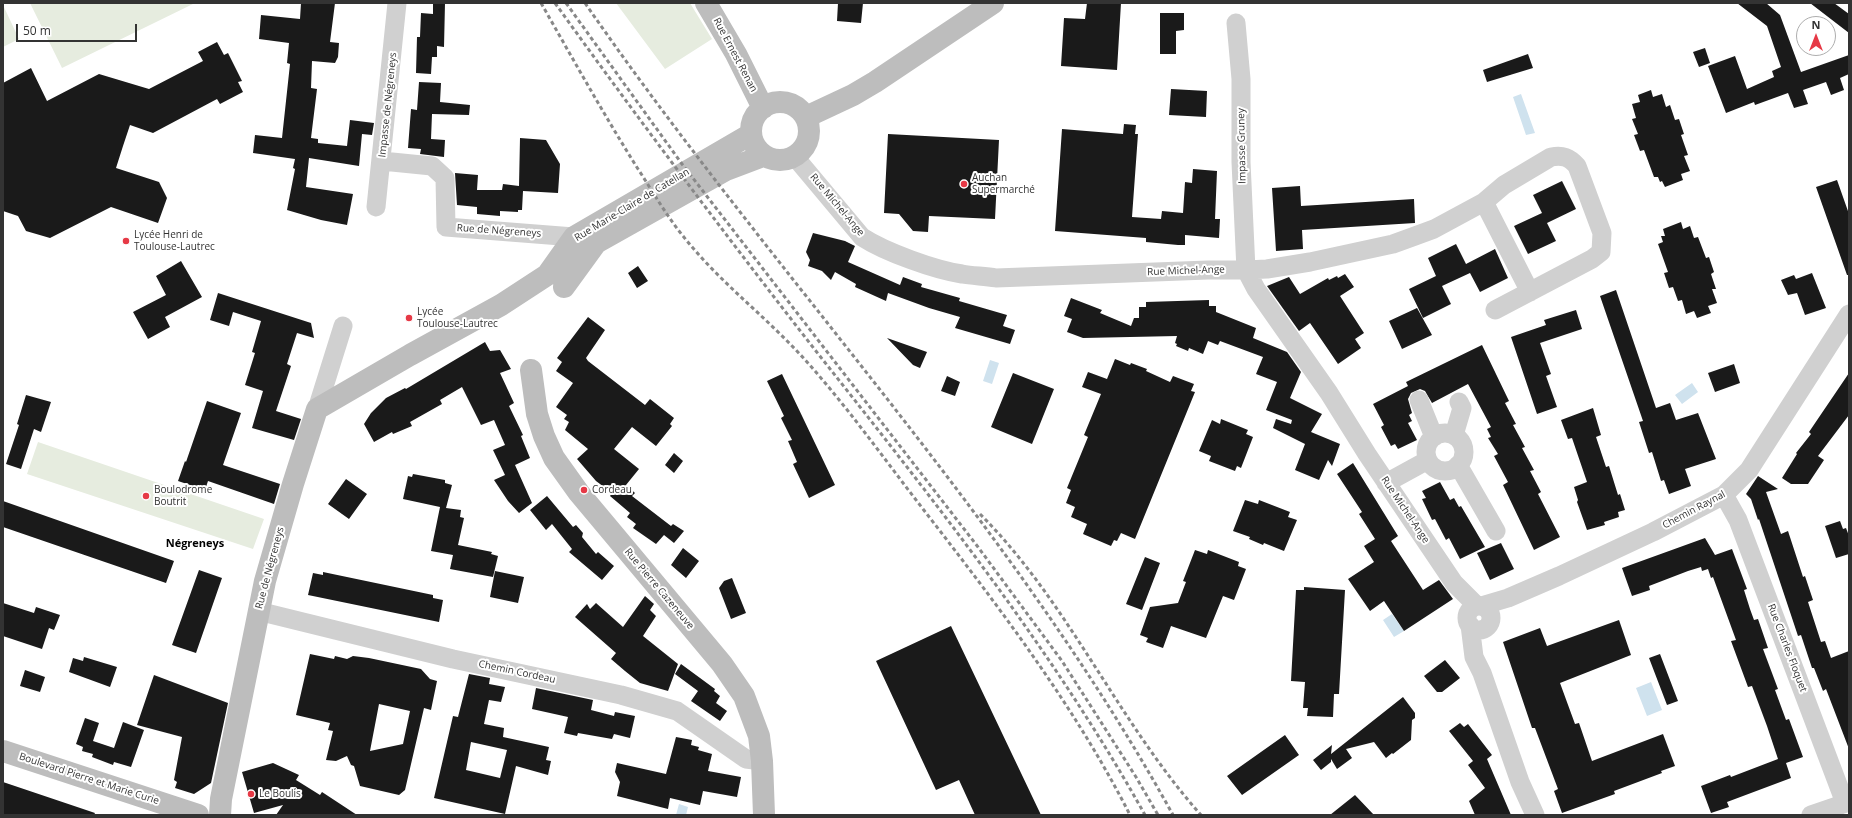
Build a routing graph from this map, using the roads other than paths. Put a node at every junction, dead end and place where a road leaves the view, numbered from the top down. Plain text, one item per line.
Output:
1 (397, 3) edge
2 (706, 3) edge
3 (994, 3) edge
4 (1236, 23) dead end
5 (763, 108) junction
6 (806, 117) junction
7 (751, 134) junction
8 (763, 156) junction
9 (795, 157) junction
10 (382, 161) junction
11 (1484, 202) junction
12 (376, 207) dead end
13 (574, 237) junction
14 (1246, 270) junction
15 (564, 287) dead end
16 (1530, 292) junction
17 (1495, 310) dead end
18 (1849, 314) edge
19 (342, 326) dead end
20 (531, 370) dead end
21 (1419, 400) dead end
22 (1459, 402) dead end
23 (317, 409) junction
24 (1454, 435) junction
25 (1434, 437) junction
26 (1428, 460) junction
27 (1458, 465) junction
28 (1386, 483) junction
29 (1724, 495) junction
30 (1496, 531) dead end
31 (258, 611) junction
32 (1478, 617) junction
33 (3, 750) edge
34 (762, 761) junction
35 (1847, 803) edge
36 (198, 815) edge
37 (220, 815) edge
38 (764, 815) edge
39 (1535, 815) edge
40 (1811, 815) edge

1 - 10 street, Impasse de Négreneys
2 - 5 street, Rue Ernest Renan
3 - 6 street
4 - 14 street, Impasse Gruney
5 - 6 street
5 - 7 street
6 - 9 street
7 - 8 street
7 - 13 street, Rue Marie-Claire de Catellan
8 - 9 street
8 - 15 street, Rue Marie-Claire de Catellan
9 - 14 street, Rue Michel-Ange
10 - 12 street, Impasse de Négreneys
10 - 13 street, Rue de Négreneys
11 - 14 street
11 - 16 street
11 - 16 street
13 - 23 street, Rue Marie-Claire de Catellan
14 - 28 street, Rue Michel-Ange
16 - 17 street
18 - 29 street, Chemin Raynal
19 - 23 street, Rue de Négreneys
20 - 34 street, Rue Pierre Cazeneuve
21 - 25 street
22 - 24 street
23 - 31 street, Rue de Négreneys
24 - 25 street
24 - 27 street
25 - 26 street
26 - 27 street
26 - 28 street
27 - 30 street
28 - 32 street, Rue Michel-Ange
29 - 32 street, Chemin Raynal
29 - 35 street, Rue Charles Floquet
31 - 34 street, Chemin Cordeau
31 - 37 street, Rue de Négreneys
32 - 39 street
33 - 36 street, Boulevard Pierre et Marie Curie
34 - 38 street, Rue Pierre Cazeneuve
35 - 40 street

